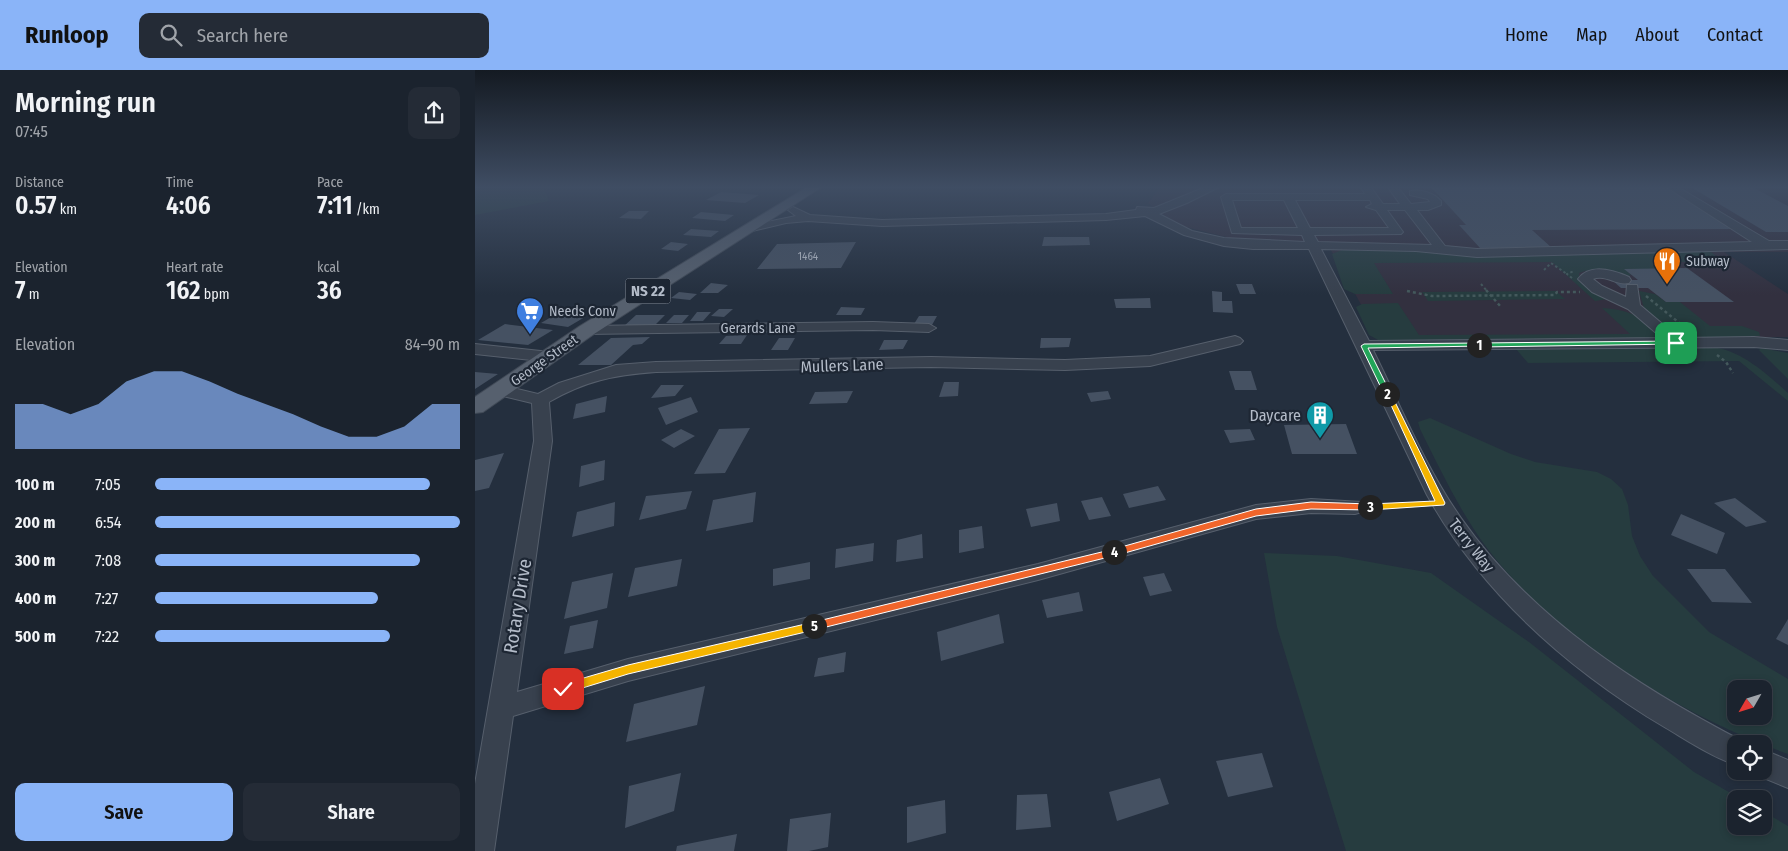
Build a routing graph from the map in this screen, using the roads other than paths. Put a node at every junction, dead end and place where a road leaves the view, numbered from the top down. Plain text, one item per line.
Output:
1 (761, 222) edge
2 (776, 222) edge
3 (887, 222) edge
4 (909, 222) edge
5 (1166, 222) edge
6 (1241, 222) edge
7 (1301, 222) edge
8 (1354, 222) edge
9 (1421, 222) edge
10 (1729, 222) edge
11 (1303, 226) junction
12 (748, 229) junction
13 (1766, 245) junction
14 (1788, 245) edge
15 (1314, 246) junction
16 (1442, 250) junction
17 (1633, 306) junction
18 (929, 328) dead end
19 (587, 330) junction
20 (1235, 341) dead end
21 (1676, 343) junction
22 (1788, 345) edge
23 (1364, 346) junction
24 (475, 349) edge
25 (550, 357) junction
26 (501, 390) junction
27 (540, 400) junction
28 (475, 407) edge
29 (1355, 507) road end
30 (502, 708) junction
31 (1727, 747) edge
32 (1772, 767) edge
33 (1788, 774) edge
34 (479, 851) edge

1 - 12 main road, George Street / NS 22
2 - 12 street
3 - 4 street
5 - 15 street
6 - 11 street
7 - 11 street, Terry Way
8 - 11 street
9 - 16 street
10 - 13 street
11 - 15 street, Terry Way
12 - 19 main road, George Street / NS 22
13 - 14 street
13 - 16 street
15 - 16 street
15 - 23 street, Terry Way
17 - 17 street
17 - 21 street
18 - 19 street, Gerards Lane
19 - 25 main road, George Street / NS 22
20 - 27 street, Mullers Lane
21 - 22 street
21 - 23 street
23 - 31 street, Terry Way
24 - 25 street
25 - 26 main road, George Street / NS 22
26 - 27 street
26 - 28 main road, George Street / NS 22
27 - 30 street, Rotary Drive
29 - 30 street
30 - 34 street, Rotary Drive
32 - 33 street

